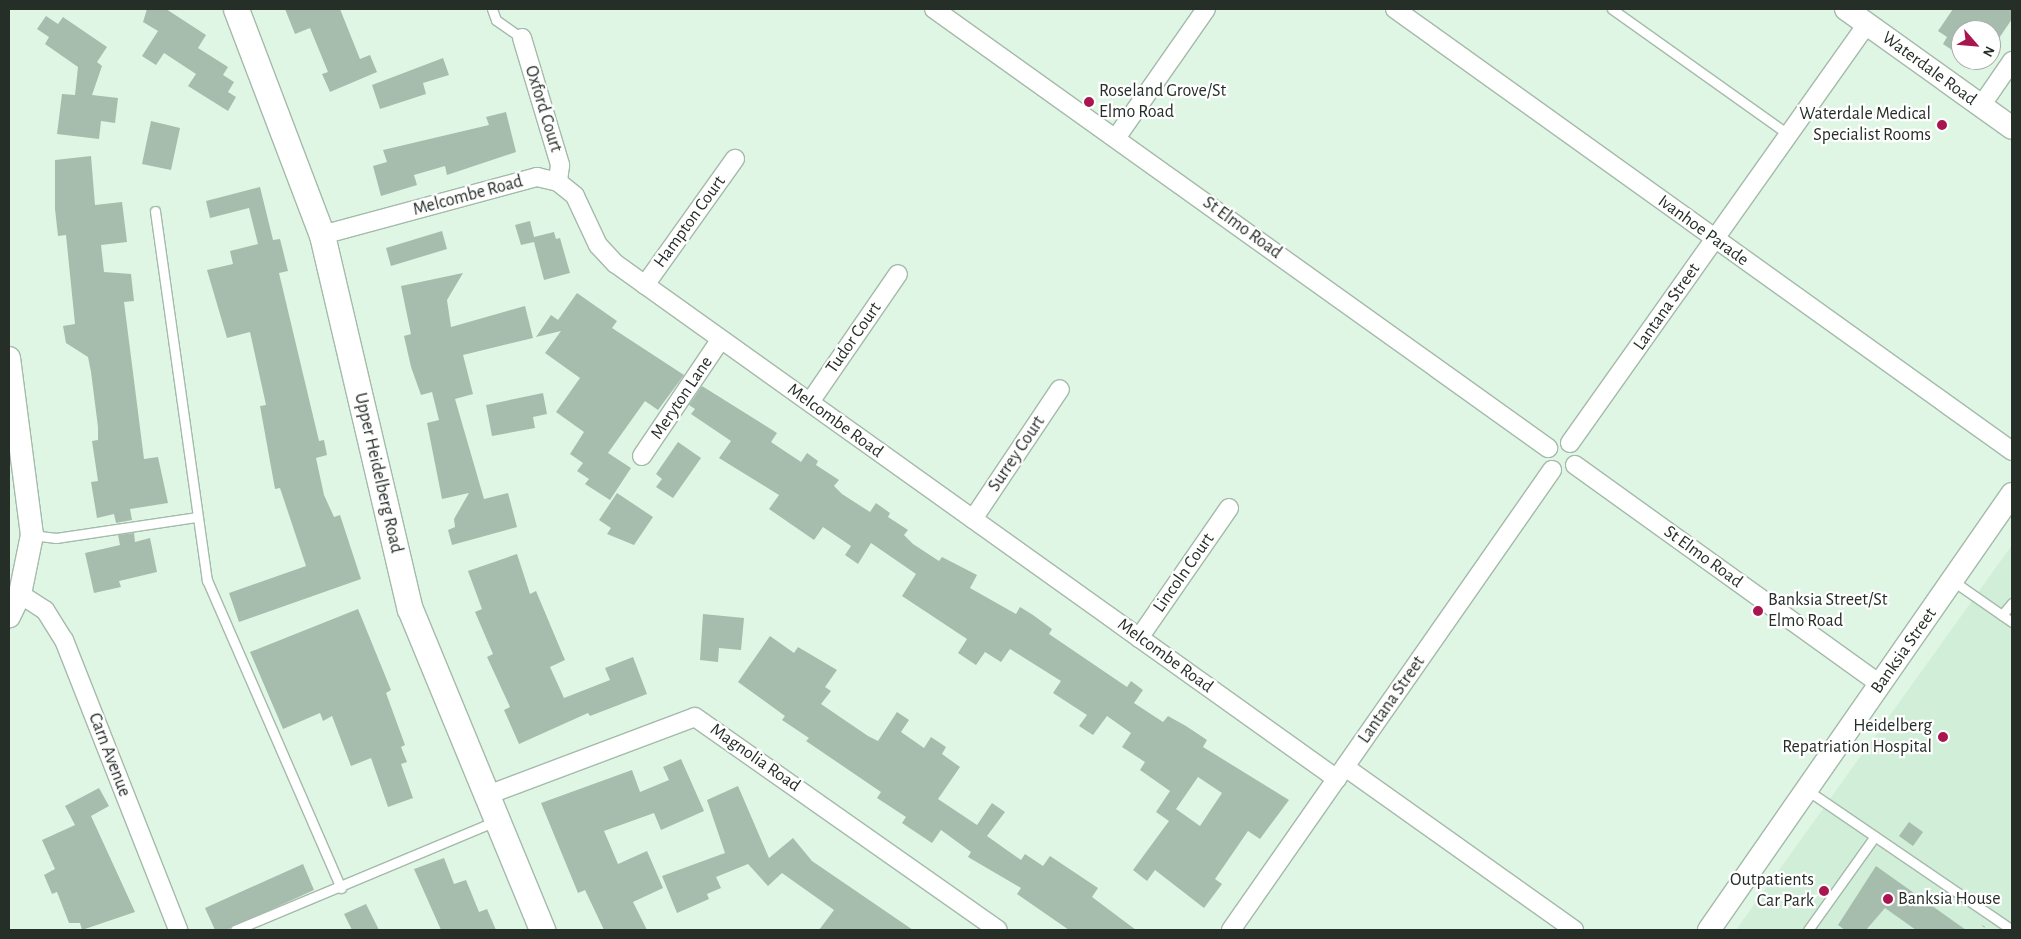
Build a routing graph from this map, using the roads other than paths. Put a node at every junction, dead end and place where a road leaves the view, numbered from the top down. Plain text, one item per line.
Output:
1 (236, 9) edge
2 (492, 9) edge
3 (934, 9) edge
4 (1206, 9) edge
5 (1395, 9) edge
6 (1612, 9) edge
7 (1846, 9) edge
8 (1868, 24) junction
9 (522, 38) joint
10 (2012, 61) edge
11 (1981, 106) junction
12 (2012, 128) edge
13 (1789, 135) junction
14 (1116, 138) junction
15 (735, 159) dead end
16 (558, 182) junction
17 (155, 211) dead end
18 (322, 235) junction
19 (1715, 240) junction
20 (898, 274) dead end
21 (646, 285) junction
22 (721, 339) junction
23 (9, 358) edge
24 (1060, 389) dead end
25 (810, 402) junction
26 (1570, 443) junction
27 (1548, 448) junction
28 (2012, 451) edge
29 (642, 456) dead end
30 (1575, 465) junction
31 (1552, 470) junction
32 (2012, 494) edge
33 (1230, 508) dead end
34 (197, 517) junction
35 (973, 519) junction
36 (32, 535) junction
37 (1953, 581) junction
38 (20, 594) junction
39 (2012, 603) edge
40 (2002, 615) junction
41 (9, 617) edge
42 (2012, 622) edge
43 (1139, 638) junction
44 (1881, 685) junction
45 (1341, 773) junction
46 (1807, 790) junction
47 (485, 796) junction
48 (496, 821) junction
49 (1875, 836) junction
50 (341, 888) junction
51 (2011, 926) edge
52 (178, 930) edge
53 (235, 930) edge
54 (542, 930) edge
55 (998, 930) edge
56 (1231, 930) edge
57 (1574, 930) edge
58 (1709, 930) edge
59 (1808, 930) edge

1 - 18 main road, Upper Heidelberg Road
2 - 9 lane
3 - 14 street, St Elmo Road
4 - 14 street
5 - 19 street, Ivanhoe Parade
6 - 13 lane
7 - 8 street, Waterdale Road
8 - 11 street, Waterdale Road
8 - 13 street, Lantana Street
9 - 16 street, Oxford Court
10 - 11 street
11 - 12 street, Waterdale Road
13 - 19 street, Lantana Street
14 - 27 street, St Elmo Road
15 - 21 street, Hampton Court
16 - 18 street, Melcombe Road
16 - 21 street, Melcombe Road
17 - 34 lane
18 - 47 main road, Upper Heidelberg Road
19 - 26 street, Lantana Street
19 - 28 street, Ivanhoe Parade
20 - 25 street, Tudor Court
21 - 22 street, Melcombe Road
22 - 25 street, Melcombe Road
22 - 29 street, Meryton Lane
23 - 36 street
24 - 35 street, Surrey Court
25 - 35 street, Melcombe Road
26 - 27 street
26 - 30 street
27 - 31 street
30 - 31 street
30 - 44 street, St Elmo Road
31 - 45 street, Lantana Street
32 - 37 street, Banksia Street
33 - 43 street, Lincoln Court
34 - 36 lane
34 - 50 lane
35 - 43 street, Melcombe Road
36 - 38 street
37 - 40 lane
37 - 44 street, Banksia Street
38 - 41 street
38 - 52 street, Carn Avenue
39 - 40 lane
40 - 42 lane
43 - 45 street, Melcombe Road
44 - 46 street, Banksia Street
45 - 56 street, Lantana Street
45 - 57 street, Melcombe Road
46 - 49 lane
46 - 58 street, Banksia Street
47 - 48 main road, Upper Heidelberg Road
47 - 55 street, Magnolia Road
48 - 50 lane
48 - 54 main road, Upper Heidelberg Road
49 - 51 lane
49 - 59 lane
50 - 53 lane

